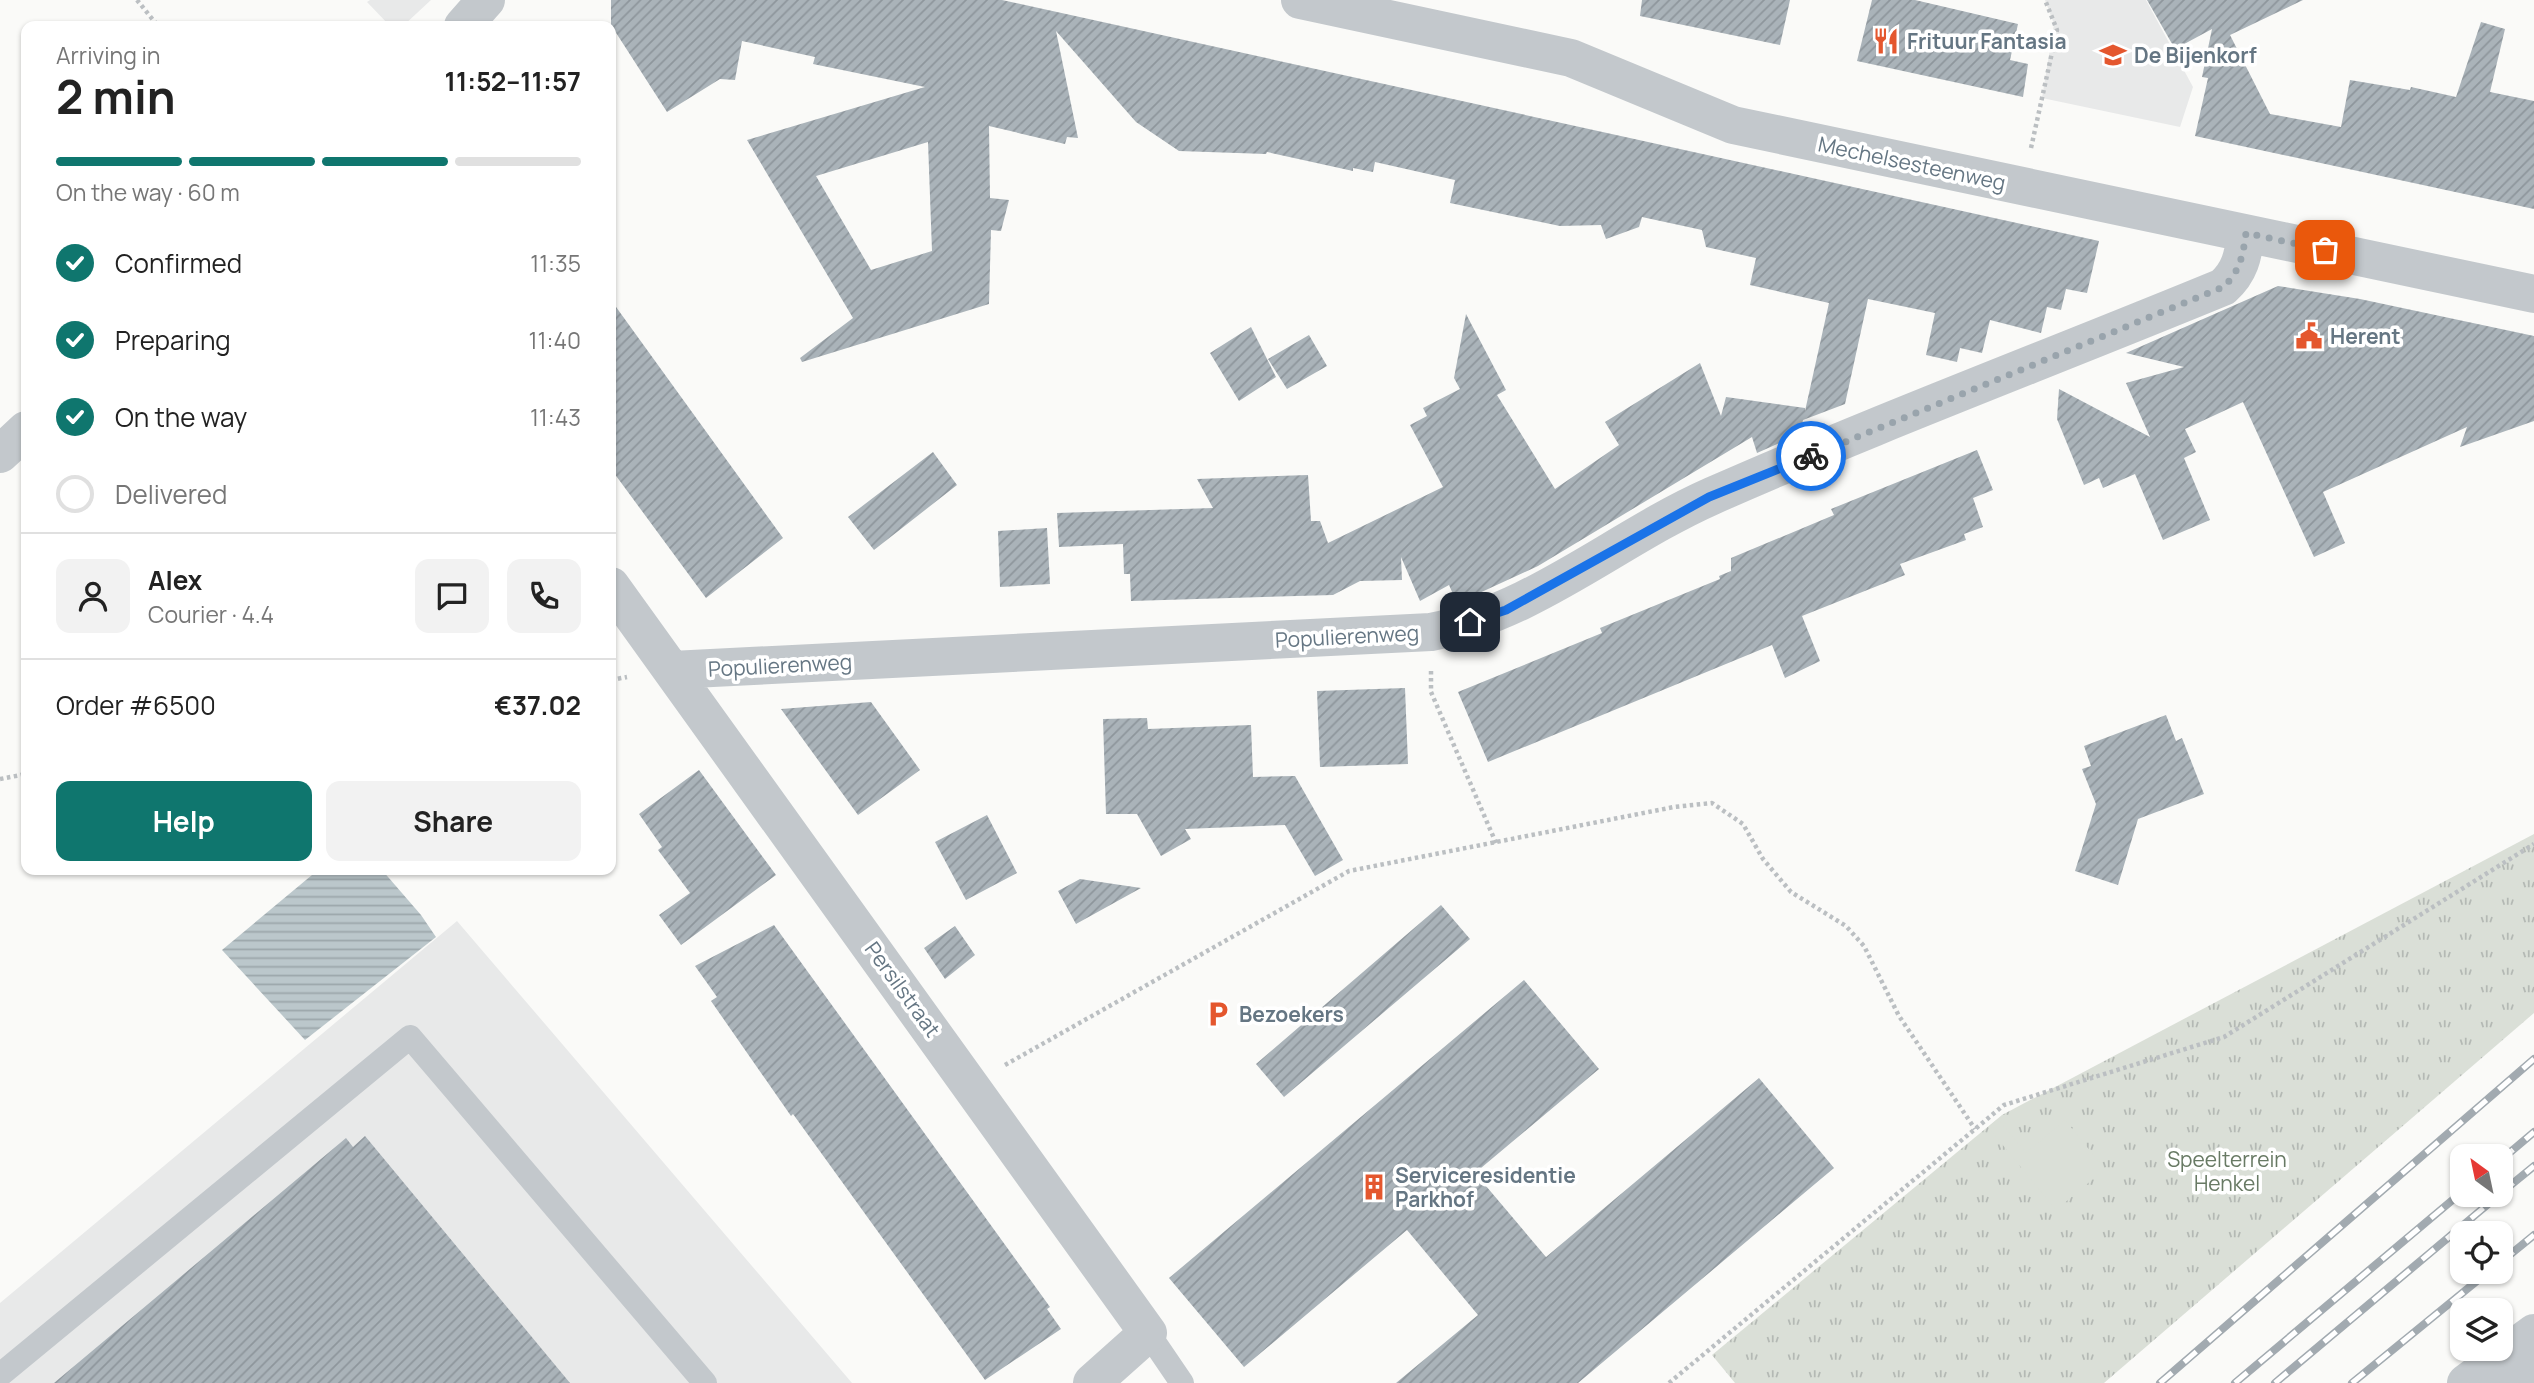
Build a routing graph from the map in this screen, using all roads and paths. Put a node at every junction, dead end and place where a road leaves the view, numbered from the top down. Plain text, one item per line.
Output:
1 (137, 0) edge
2 (486, 0) edge
3 (1300, 0) edge
4 (2045, 0) edge
5 (154, 21) edge
6 (467, 21) edge
7 (2022, 186) junction
8 (2246, 233) junction
9 (2534, 294) edge
10 (21, 435) edge
11 (0, 454) edge
12 (616, 593) edge
13 (1431, 632) junction
14 (672, 670) junction
15 (21, 776) edge
16 (0, 779) edge
17 (1496, 843) junction
18 (2534, 844) edge
19 (972, 1084) junction
20 (1975, 1129) junction
21 (1148, 1333) junction
22 (2534, 1333) edge
23 (2534, 1369) edge
24 (0, 1375) edge
25 (705, 1383) edge
26 (1092, 1383) edge
27 (1182, 1383) edge
28 (1669, 1383) edge
29 (2466, 1383) edge
30 (2515, 1383) edge

1 - 5 path
2 - 6 street
3 - 7 street, Mechelsesteenweg
4 - 7 path
7 - 8 street, Mechelsesteenweg
8 - 9 street, Mechelsesteenweg
8 - 13 street, Populierenweg
10 - 11 street
12 - 14 street, Persilstraat
13 - 14 street, Populierenweg
13 - 17 path
14 - 19 street, Persilstraat
15 - 16 path
17 - 19 path
17 - 20 path
18 - 20 path
19 - 21 street, Persilstraat
20 - 28 path
21 - 26 street
21 - 27 lane
22 - 29 street
23 - 30 street
24 - 25 lane

